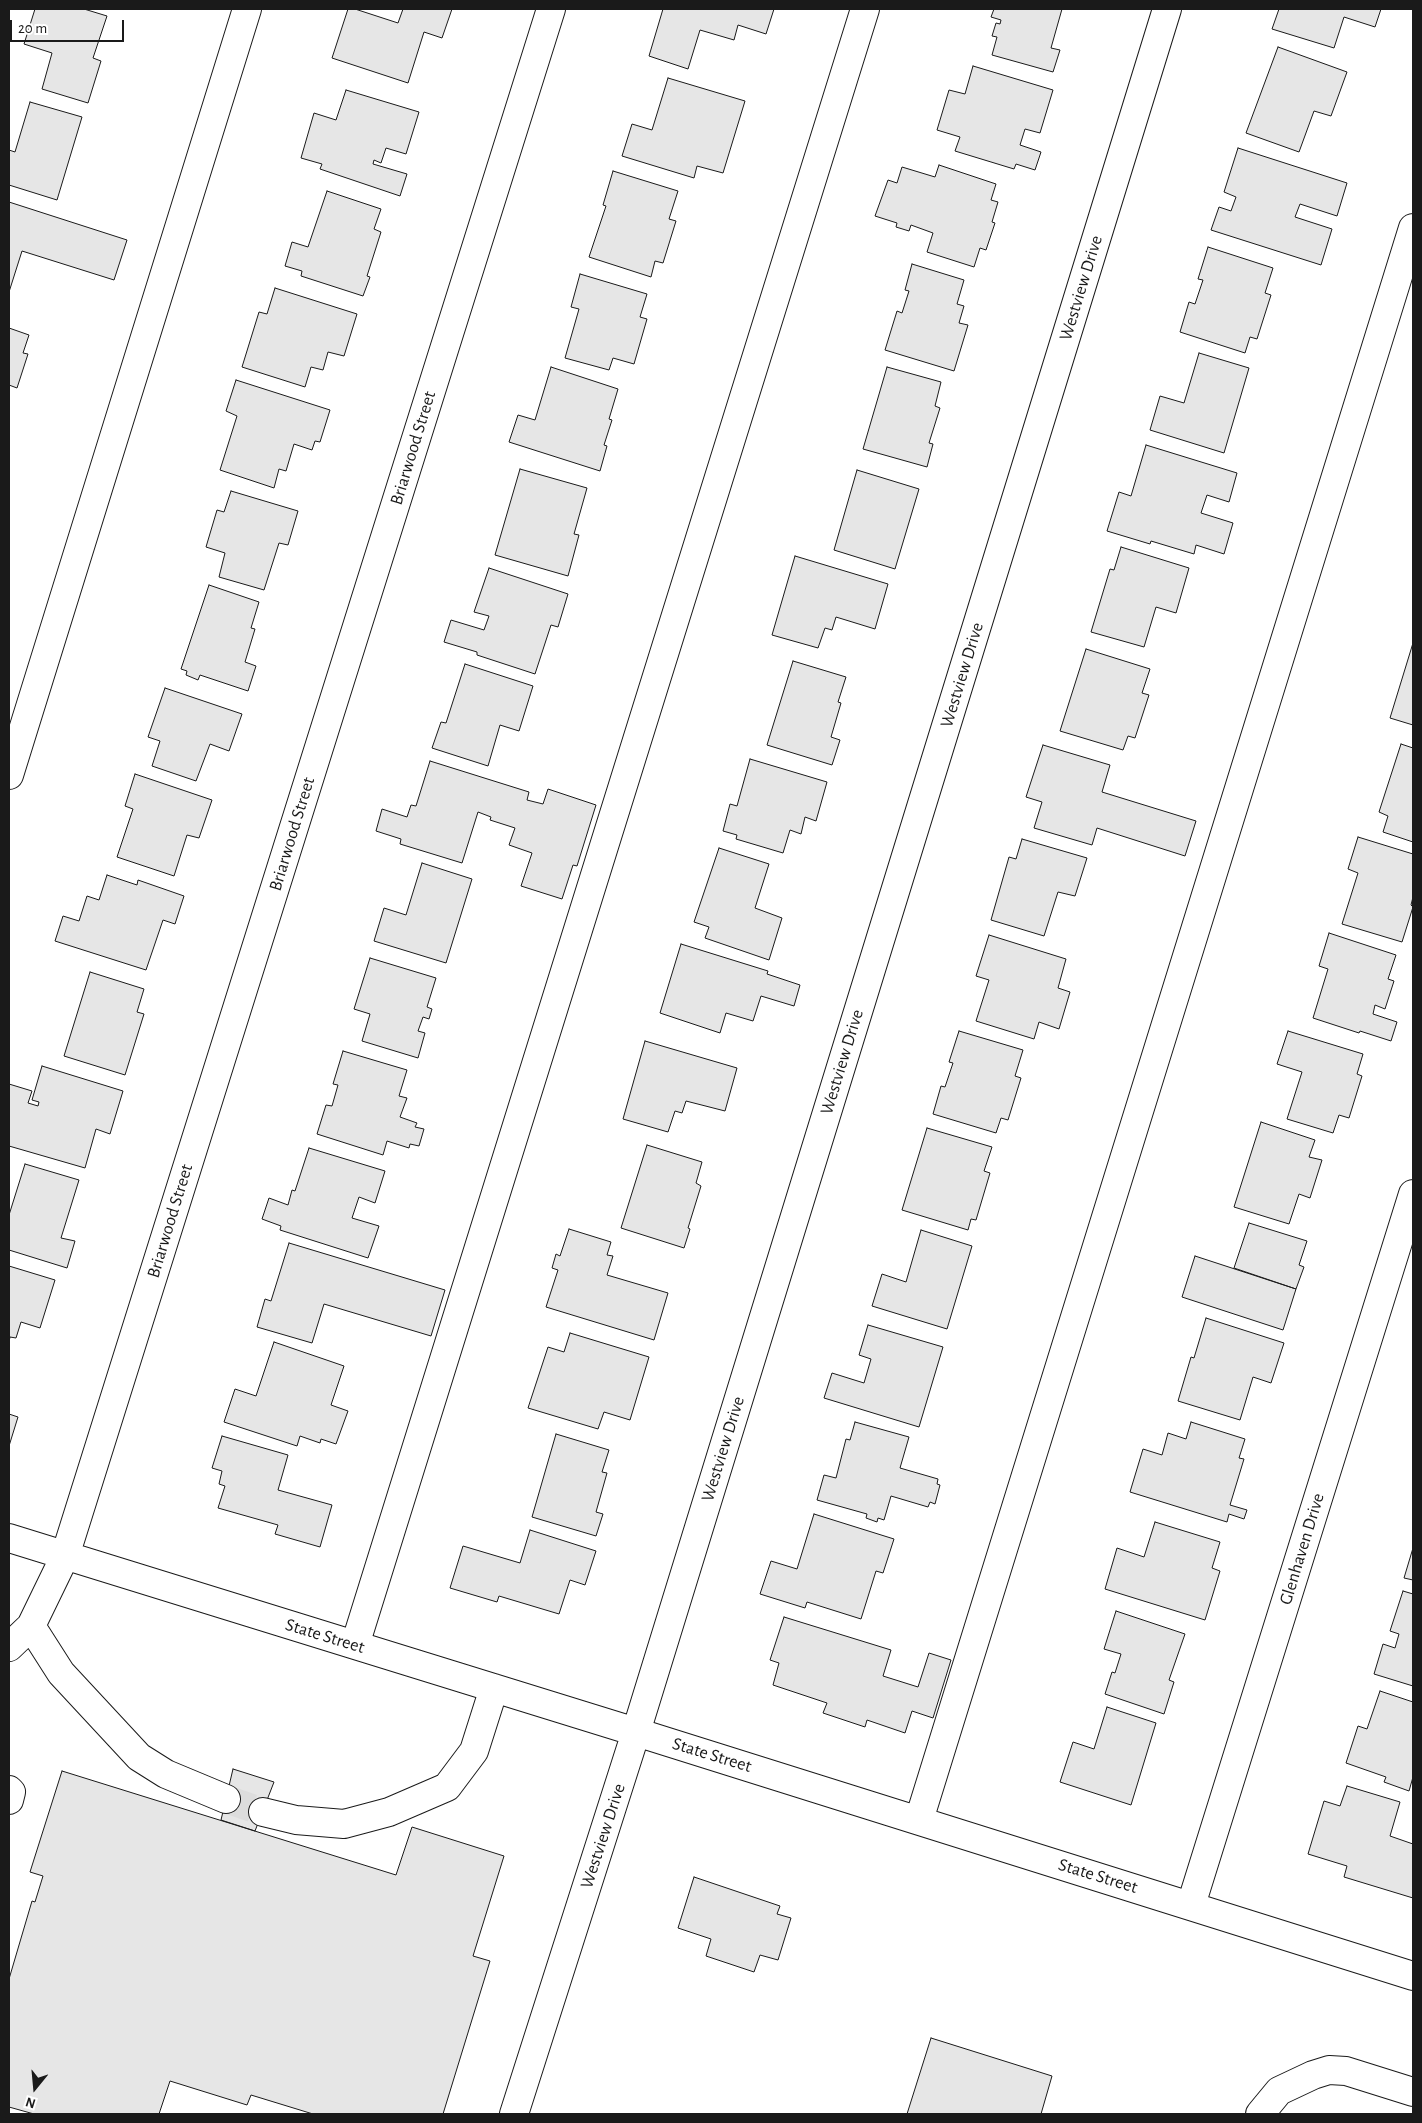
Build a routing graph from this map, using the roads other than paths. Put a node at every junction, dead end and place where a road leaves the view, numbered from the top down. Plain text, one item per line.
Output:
1 (247, 9) edge
2 (551, 9) edge
3 (865, 9) edge
4 (1167, 9) edge
5 (1413, 228) edge
6 (9, 775) edge
7 (1413, 1194) edge
8 (9, 1538) edge
9 (65, 1556) junction
10 (30, 1626) junction
11 (354, 1645) junction
12 (9, 1647) edge
13 (494, 1688) junction
14 (636, 1732) junction
15 (9, 1790) edge
16 (226, 1799) tunnel mouth
17 (9, 1800) edge
18 (262, 1812) tunnel mouth
19 (919, 1820) junction
20 (1191, 1905) junction
21 (1413, 1976) edge
22 (1413, 2092) edge
23 (514, 2114) edge
24 (1260, 2114) edge

1 - 6 street
2 - 9 street, Briarwood Street
3 - 11 street
4 - 14 street, Westview Drive
5 - 19 street
7 - 20 street, Glenhaven Drive
8 - 9 street, State Street
9 - 10 street, Briarwood Street
9 - 11 street, State Street
10 - 12 street, Briarwood Street
10 - 16 street
11 - 13 street, State Street
13 - 14 street, State Street
13 - 18 street
14 - 19 street, State Street
14 - 23 street, Westview Drive
15 - 17 street
19 - 20 street, State Street
20 - 21 street, State Street
22 - 24 street

